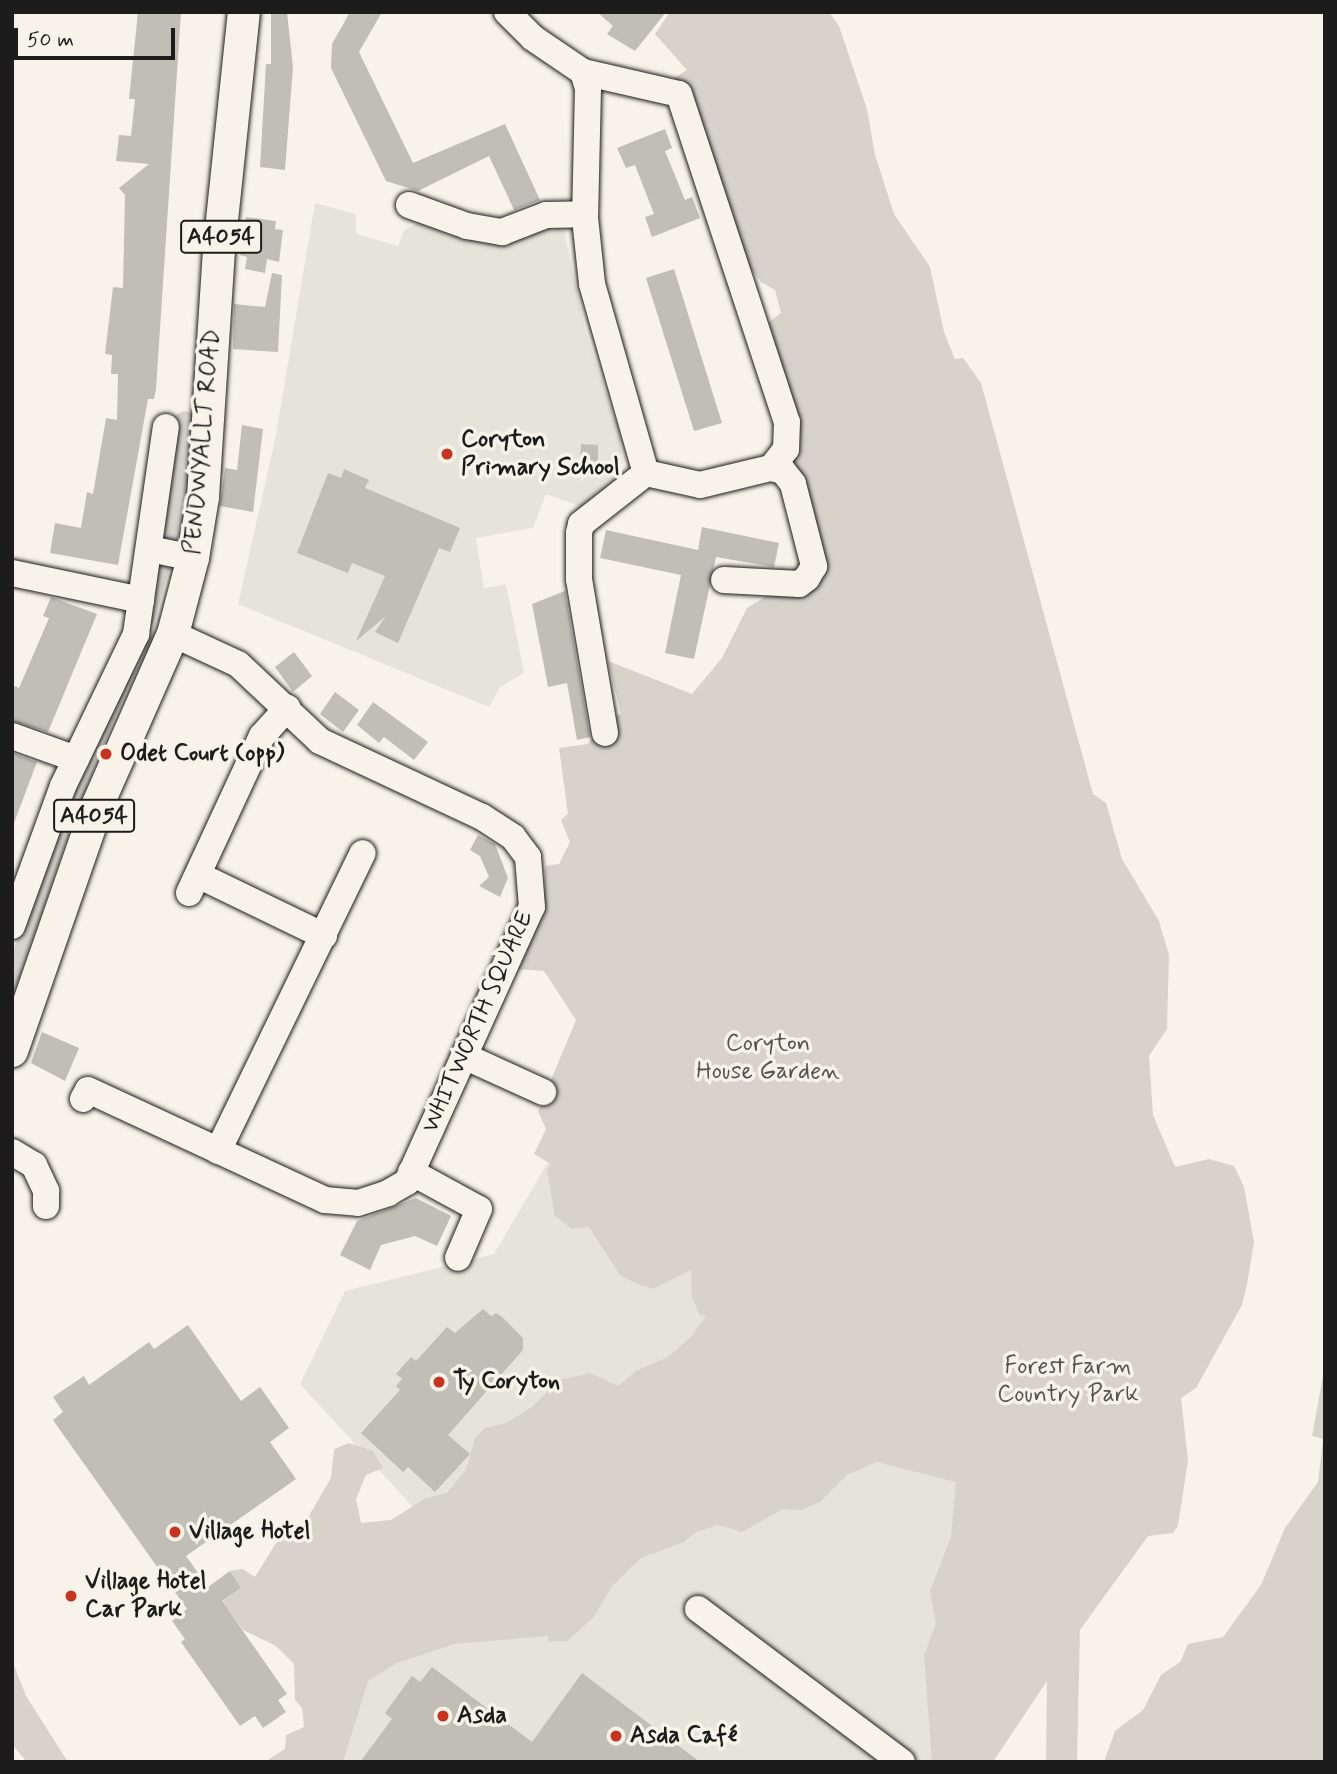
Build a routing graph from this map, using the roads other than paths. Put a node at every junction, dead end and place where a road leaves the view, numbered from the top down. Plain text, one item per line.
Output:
1 (244, 12) edge
2 (507, 12) edge
3 (583, 72) junction
4 (409, 205) dead end
5 (585, 214) junction
6 (166, 427) dead end
7 (771, 468) junction
8 (646, 473) junction
9 (150, 549) junction
10 (193, 558) junction
11 (12, 573) edge
12 (724, 580) dead end
13 (141, 600) junction
14 (173, 634) junction
15 (288, 708) junction
16 (605, 733) dead end
17 (12, 736) edge
18 (76, 759) junction
19 (363, 853) dead end
20 (12, 926) edge
21 (324, 936) junction
22 (12, 1051) edge
23 (464, 1056) junction
24 (543, 1092) dead end
25 (83, 1099) dead end
26 (218, 1151) junction
27 (12, 1152) edge
28 (411, 1172) junction
29 (46, 1206) dead end
30 (458, 1258) dead end
31 (698, 1609) dead end
32 (902, 1762) edge

1 - 10 main road, PENDWYALLT ROAD / A4054
2 - 3 street
3 - 5 street
3 - 7 street
4 - 5 street
5 - 8 street
6 - 9 street
7 - 8 street
7 - 12 street
8 - 16 street
9 - 10 street
9 - 13 street
10 - 14 main road, PENDWYALLT ROAD / A4054
11 - 13 street
13 - 18 street
14 - 15 street, WHITWORTH SQUARE
14 - 22 main road, PENDWYALLT ROAD / A4054
15 - 21 street
15 - 23 street, WHITWORTH SQUARE
17 - 18 street
18 - 20 street
19 - 21 street
21 - 26 street
23 - 24 street
23 - 28 street, WHITWORTH SQUARE
25 - 26 street, WHITWORTH SQUARE
26 - 28 street, WHITWORTH SQUARE
27 - 29 street
28 - 30 street
31 - 32 street

